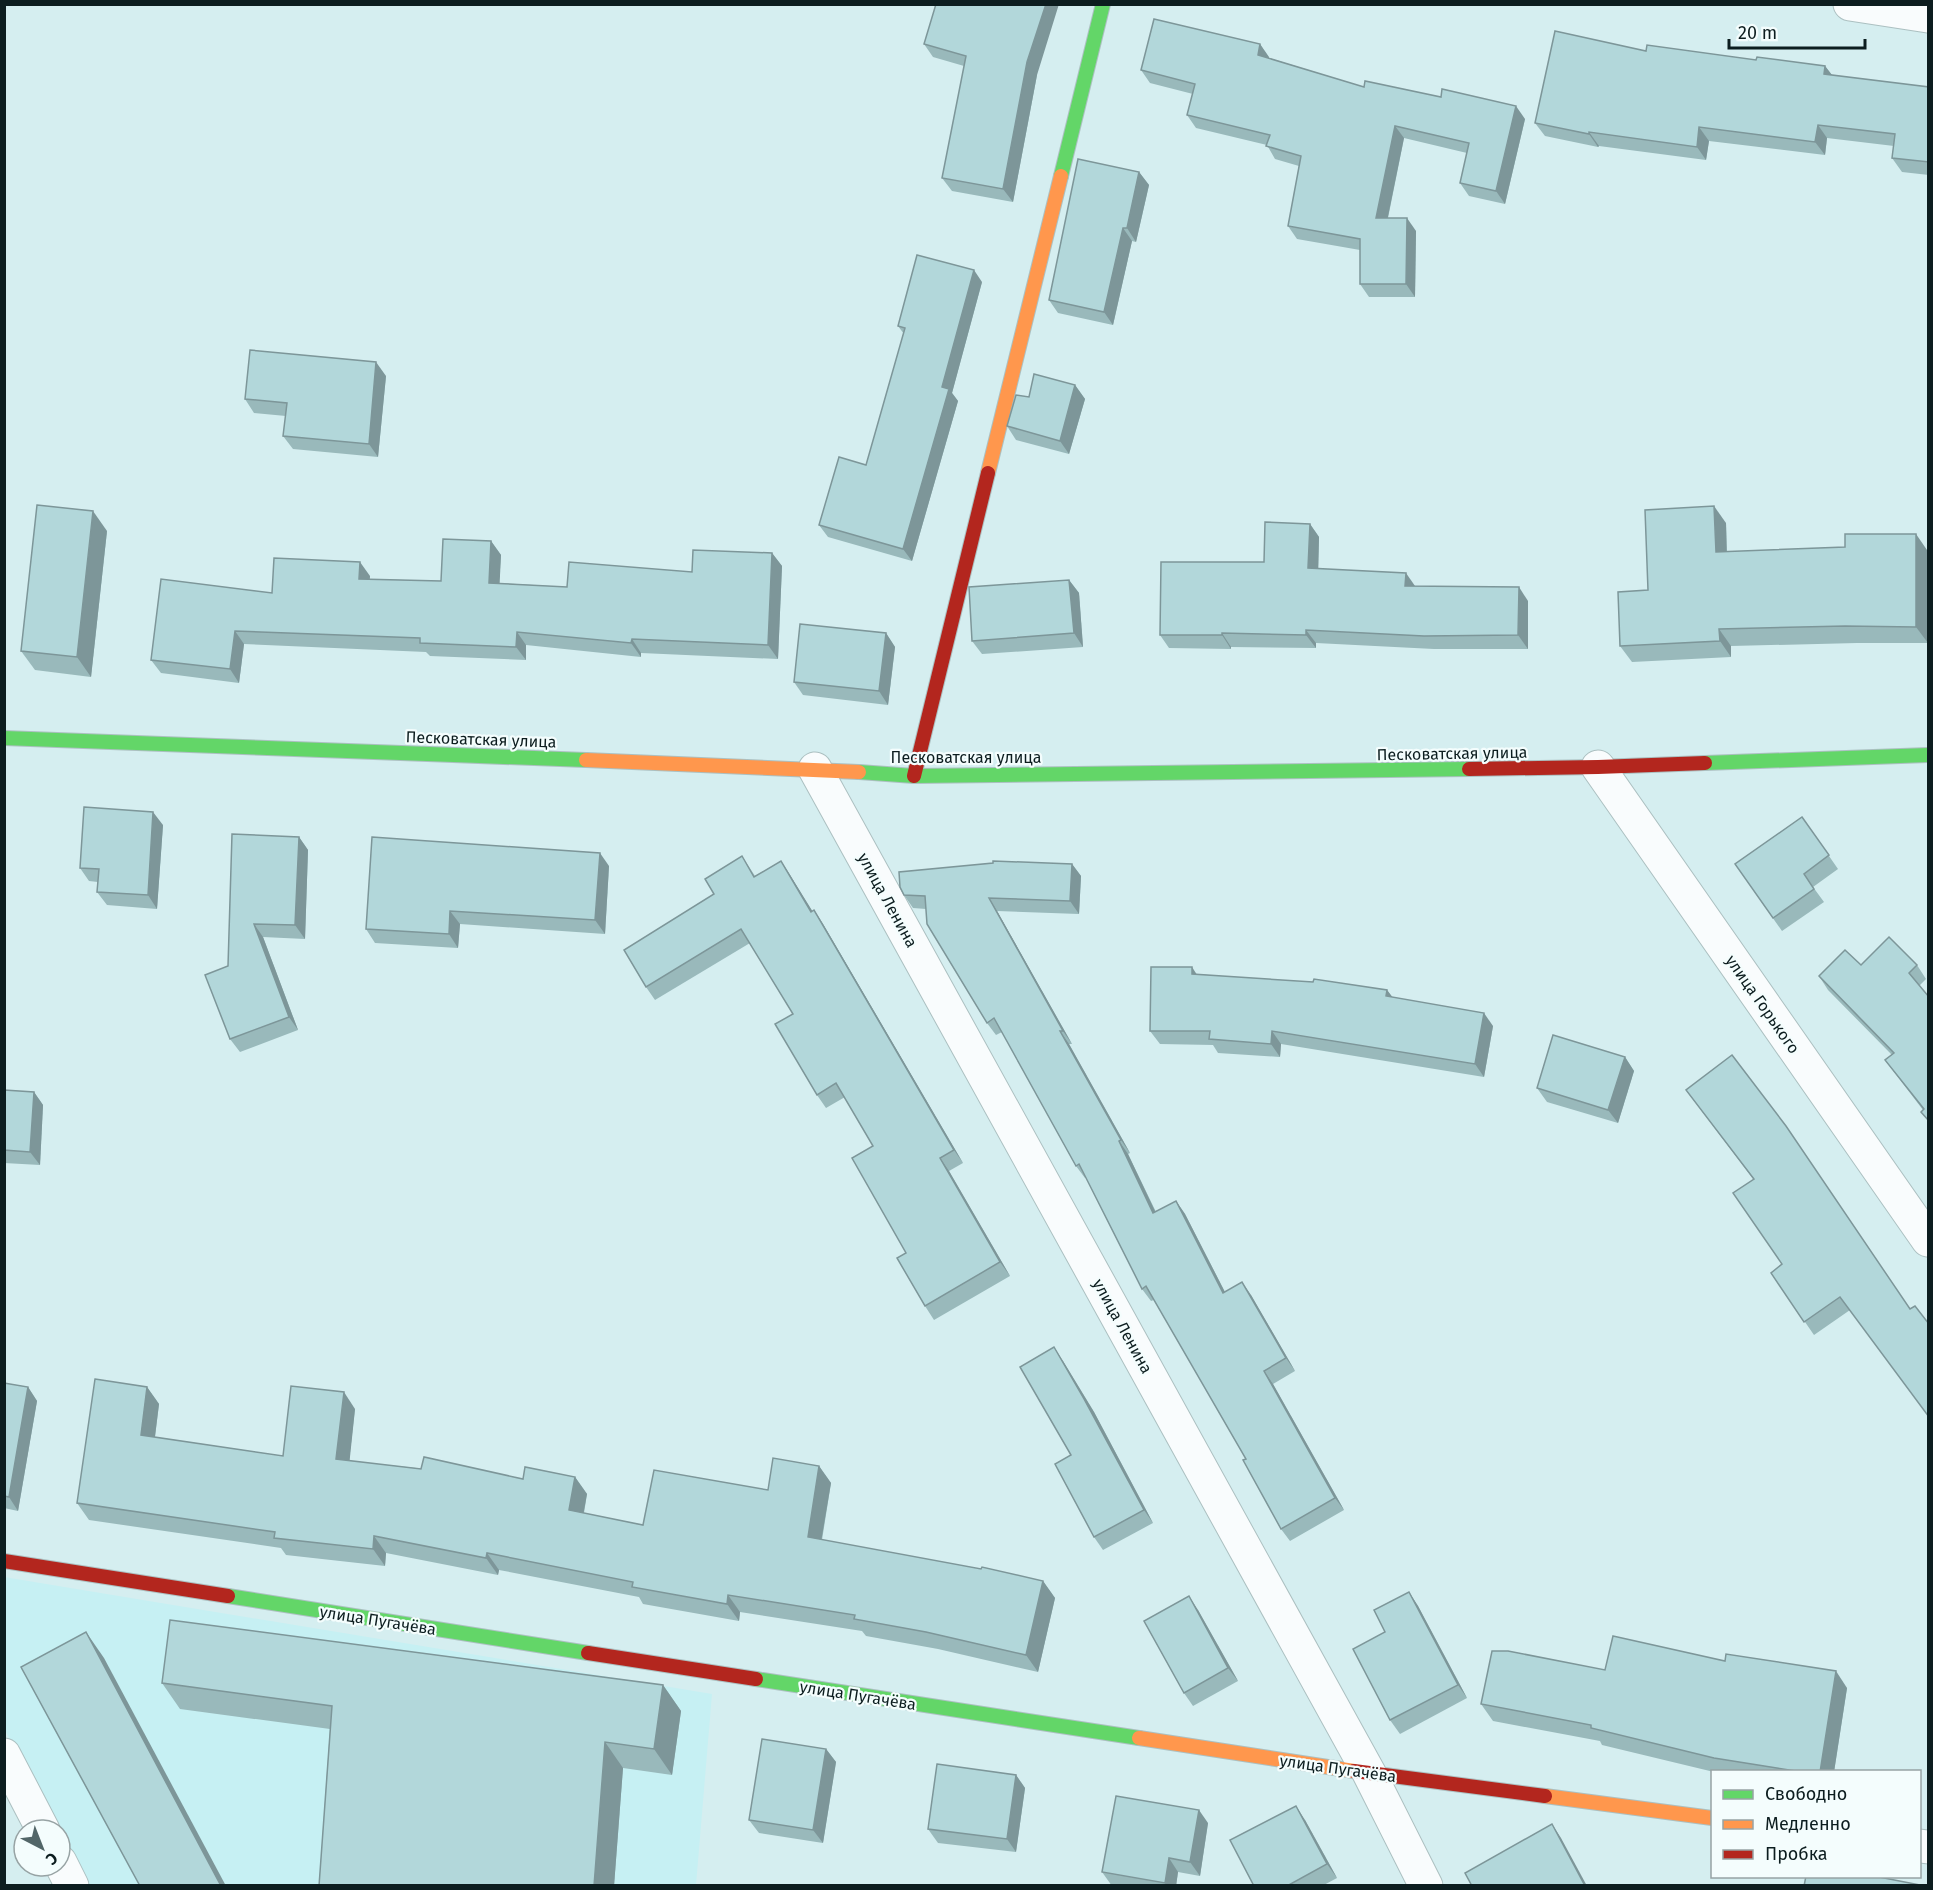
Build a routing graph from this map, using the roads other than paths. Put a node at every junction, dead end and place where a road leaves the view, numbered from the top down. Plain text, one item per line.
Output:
1 (1103, 4) edge
2 (1850, 4) edge
3 (1929, 16) edge
4 (4, 738) edge
5 (1929, 754) edge
6 (1598, 767) junction
7 (815, 769) junction
8 (914, 776) junction
9 (1929, 1240) edge
10 (4, 1561) edge
11 (4, 1755) edge
12 (1369, 1773) junction
13 (37, 1818) edge
14 (1711, 1818) edge
15 (1426, 1886) edge

1 - 8 street
2 - 3 street
4 - 7 street, Песковатская улица
5 - 6 street, Песковатская улица
6 - 8 street, Песковатская улица
6 - 9 street, улица Горького
7 - 8 street, Песковатская улица
7 - 12 street, улица Ленина
10 - 12 street, улица Пугачёва
11 - 13 street
12 - 14 street, улица Пугачёва
12 - 15 street, улица Ленина

